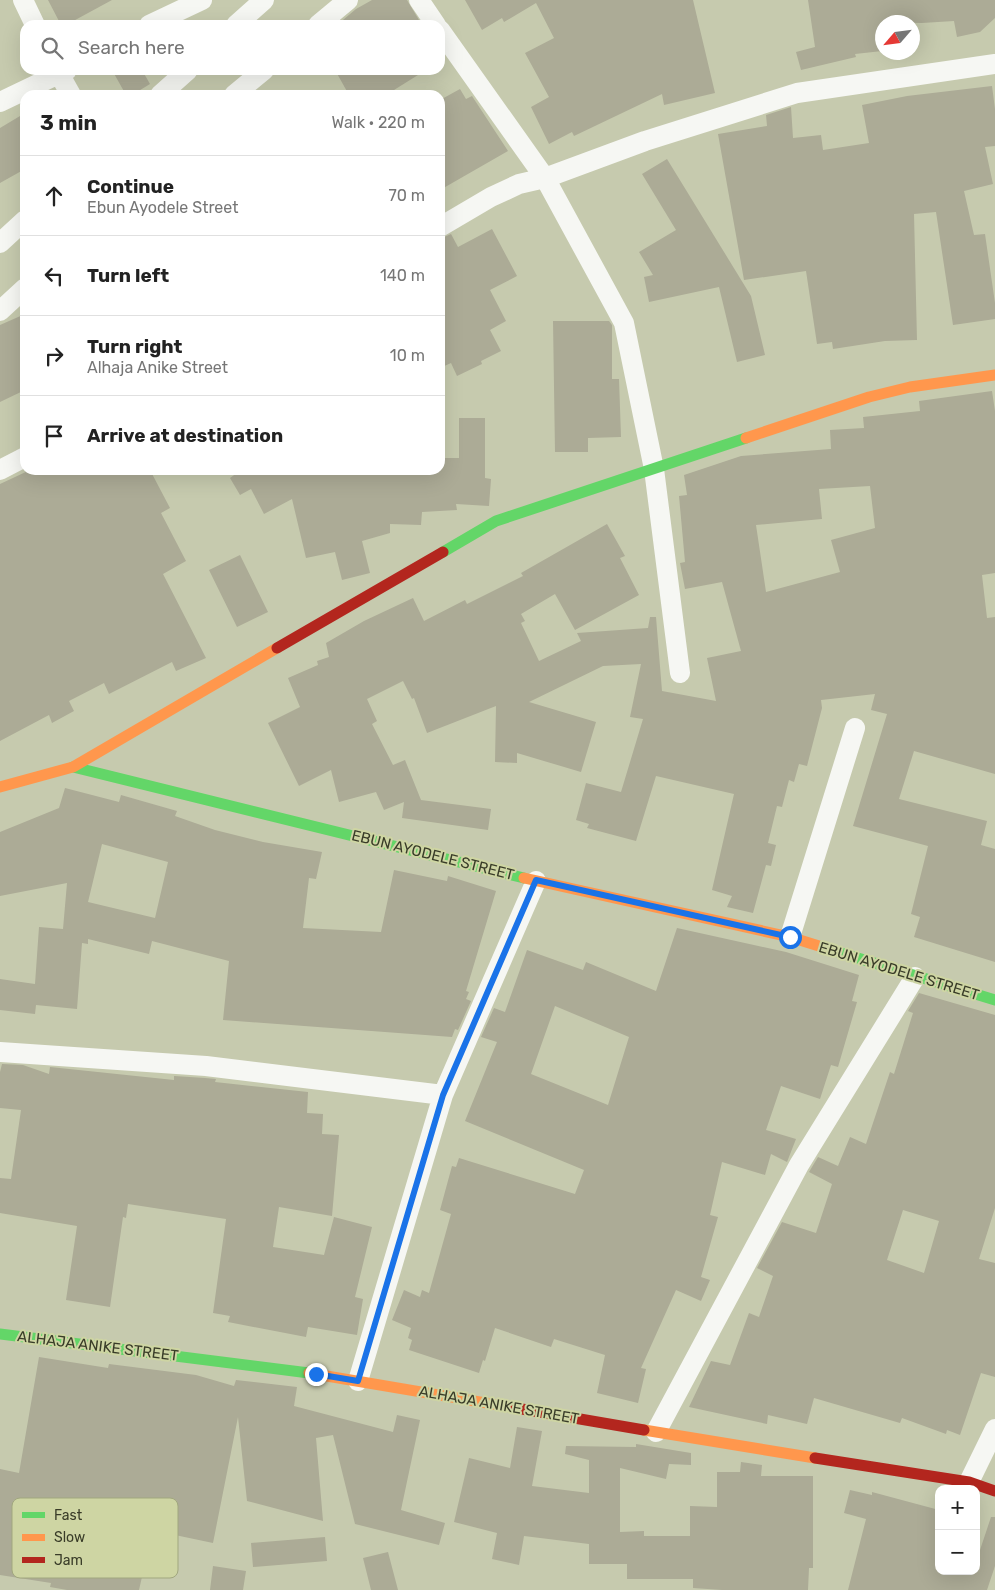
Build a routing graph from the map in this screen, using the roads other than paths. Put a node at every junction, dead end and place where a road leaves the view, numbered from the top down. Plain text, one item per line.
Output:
1 (23, 0) edge
2 (202, 0) edge
3 (264, 0) edge
4 (348, 0) edge
5 (418, 0) edge
6 (33, 20) edge
7 (160, 20) edge
8 (242, 20) edge
9 (324, 20) edge
10 (432, 20) edge
11 (445, 37) edge
12 (995, 64) edge
13 (55, 75) edge
14 (62, 75) edge
15 (182, 75) edge
16 (258, 75) edge
17 (24, 90) edge
18 (69, 90) edge
19 (166, 90) edge
20 (240, 90) edge
21 (20, 92) edge
22 (0, 102) edge
23 (545, 178) junction
24 (445, 224) edge
25 (20, 225) edge
26 (0, 243) edge
27 (20, 293) edge
28 (0, 311) edge
29 (995, 375) edge
30 (20, 460) edge
31 (654, 469) junction
32 (0, 470) edge
33 (680, 673) dead end
34 (855, 728) dead end
35 (73, 767) junction
36 (0, 786) edge
37 (536, 880) junction
38 (790, 937) junction
39 (915, 977) junction
40 (995, 1000) edge
41 (0, 1052) edge
42 (443, 1095) junction
43 (0, 1334) edge
44 (358, 1381) junction
45 (995, 1429) edge
46 (656, 1432) junction
47 (969, 1482) junction
48 (995, 1491) edge

1 - 6 street
2 - 7 street
3 - 8 street
4 - 9 street
5 - 10 street
11 - 23 street
12 - 23 street
13 - 17 street
14 - 18 street
15 - 19 street
16 - 20 street
21 - 22 street
23 - 24 street
23 - 31 street
25 - 26 street
27 - 28 street
29 - 31 street
30 - 32 street
31 - 33 street
31 - 35 street
34 - 38 street
35 - 36 street
35 - 37 street, EBUN AYODELE STREET
37 - 38 street, EBUN AYODELE STREET
37 - 42 street
38 - 39 street, EBUN AYODELE STREET
39 - 40 street, EBUN AYODELE STREET
39 - 46 street
41 - 42 street
42 - 44 street
43 - 44 street, ALHAJA ANIKE STREET
44 - 46 street, ALHAJA ANIKE STREET
45 - 47 street
46 - 47 street, ALHAJA ANIKE STREET
47 - 48 street, ALHAJA ANIKE STREET

